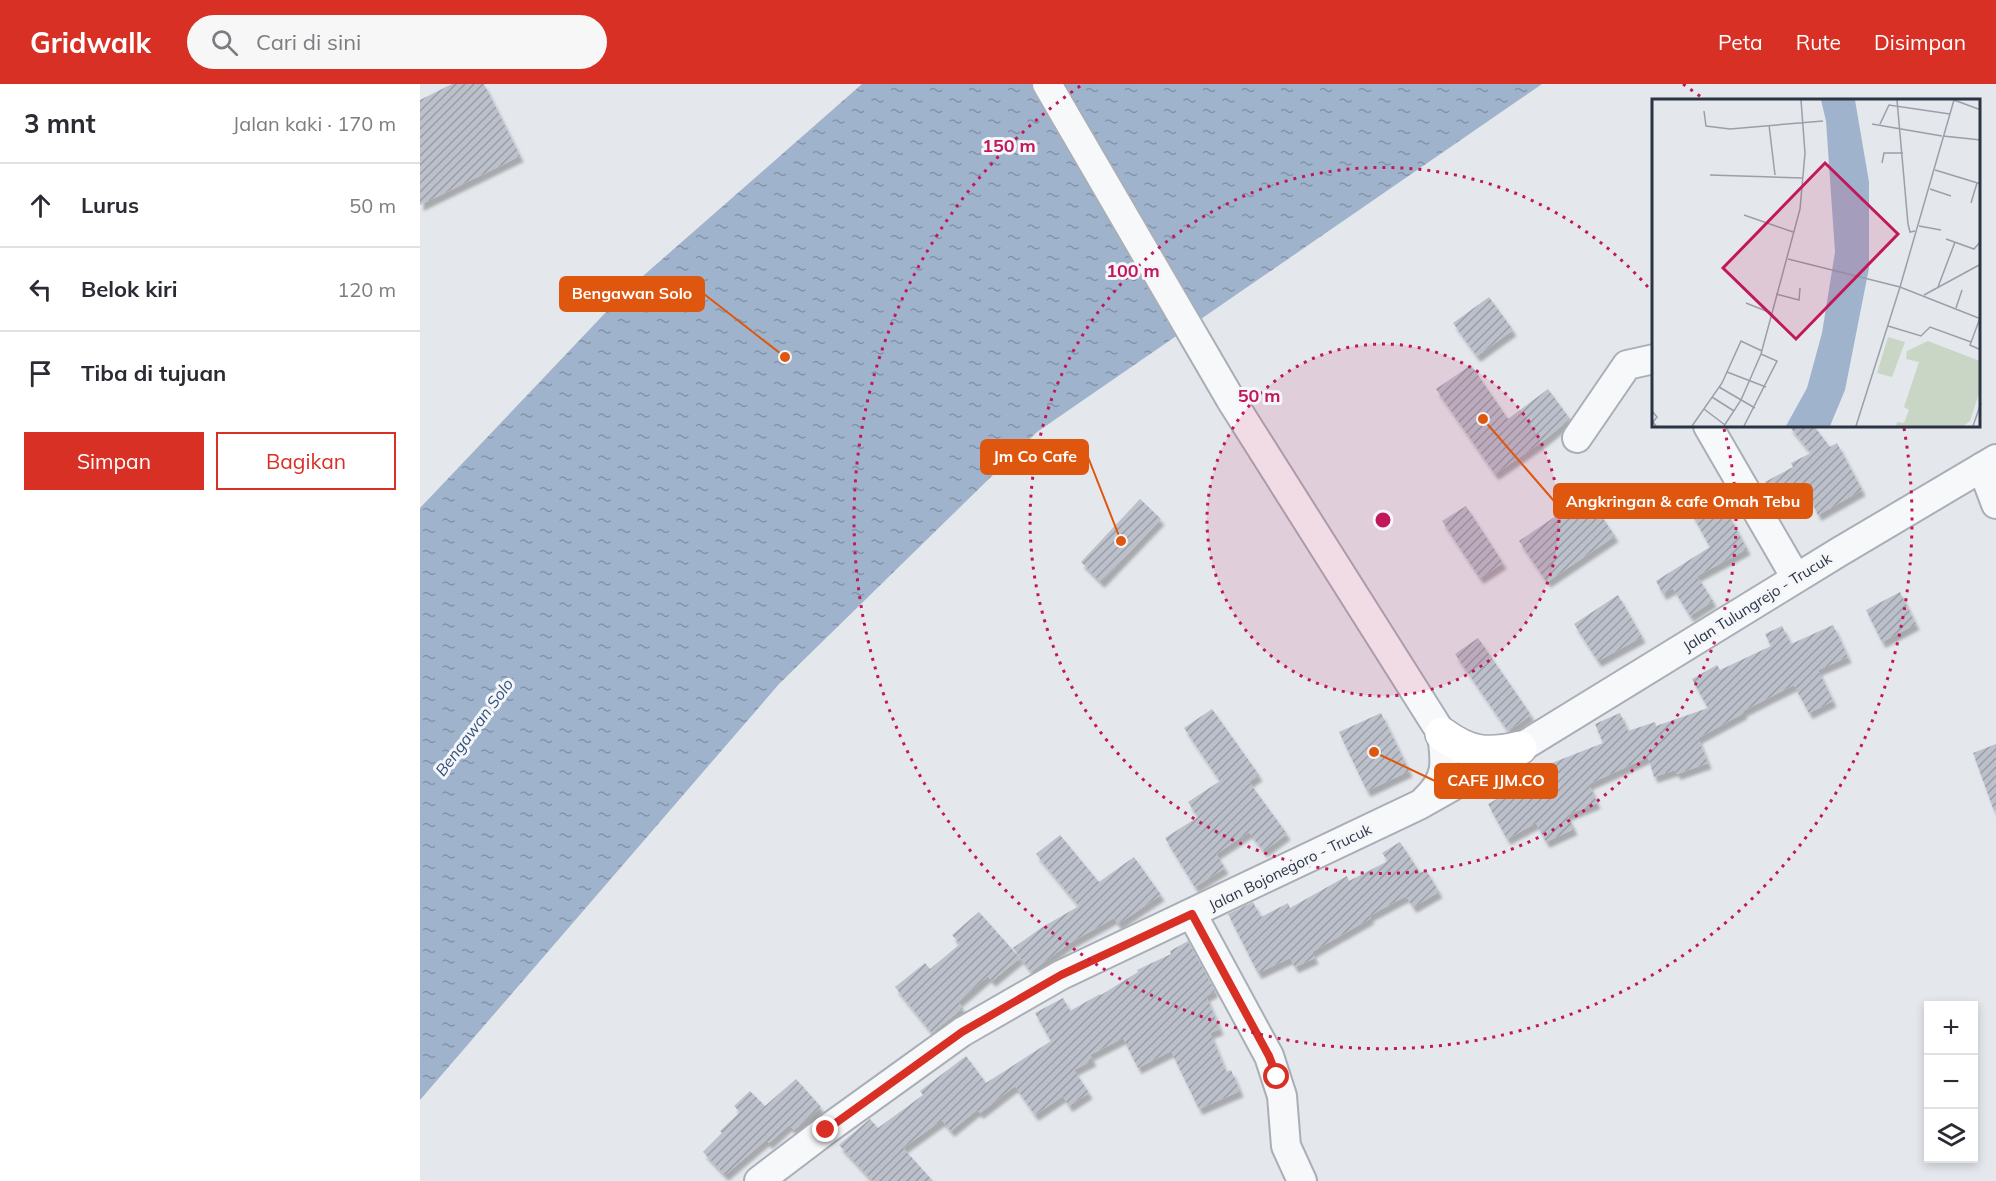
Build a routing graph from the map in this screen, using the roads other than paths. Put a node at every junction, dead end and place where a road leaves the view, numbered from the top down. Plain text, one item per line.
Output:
1 (1047, 84) edge
2 (1652, 359) edge
3 (1709, 428) edge
4 (1577, 438) dead end
5 (1989, 463) edge
6 (1996, 504) edge
7 (1796, 578) junction
8 (1442, 734) junction
9 (1520, 748) junction
10 (1419, 806) junction
11 (1192, 914) junction
12 (759, 1181) edge
13 (1302, 1181) edge

1 - 8 street
2 - 4 street
3 - 7 street
5 - 6 street
5 - 7 street, Jalan Tulungrejo - Trucuk
7 - 9 street, Jalan Tulungrejo - Trucuk
8 - 9 main road
8 - 10 street
9 - 10 street, Jalan Bojonegoro - Trucuk
10 - 11 street, Jalan Bojonegoro - Trucuk
11 - 12 street, Jalan Bojonegoro - Trucuk
11 - 13 street

